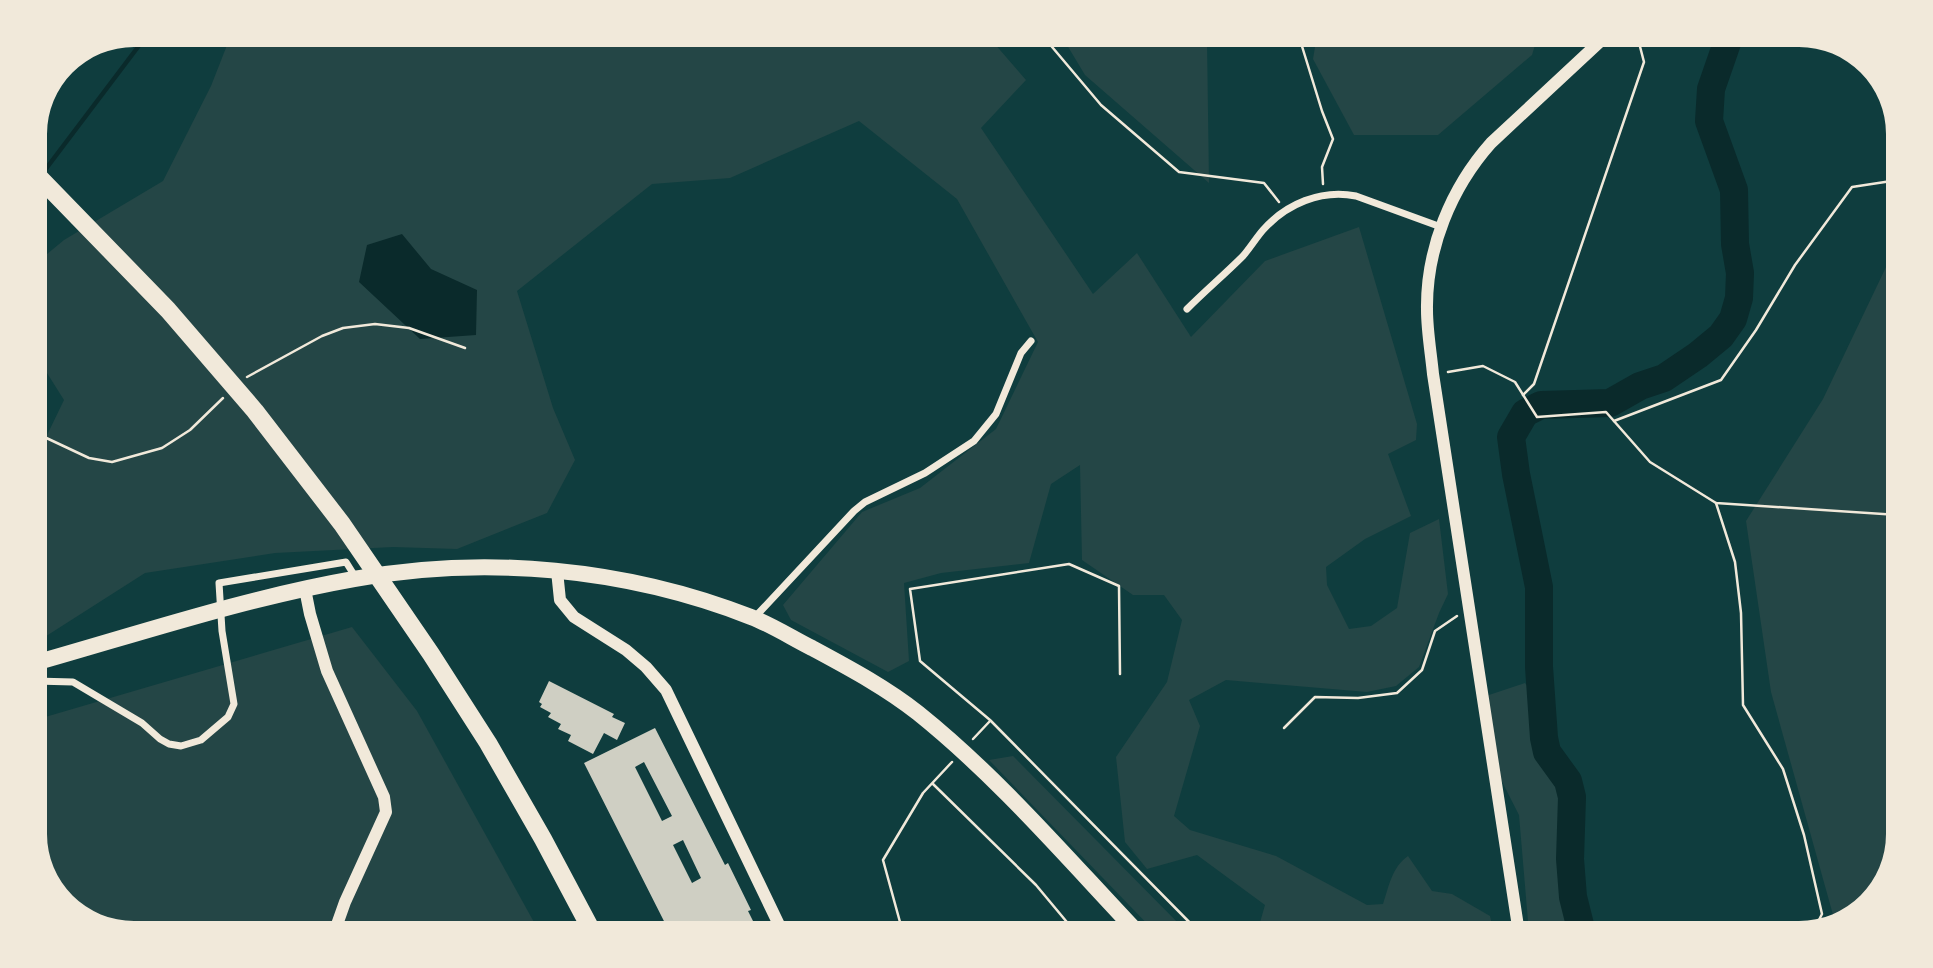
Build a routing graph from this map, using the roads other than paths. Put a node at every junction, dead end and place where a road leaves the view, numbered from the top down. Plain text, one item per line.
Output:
1 (1594, 47) edge
2 (47, 185) edge
3 (1441, 227) junction
4 (1187, 309) dead end
5 (1031, 341) dead end
6 (557, 571) junction
7 (356, 578) junction
8 (305, 589) junction
9 (754, 618) junction
10 (47, 660) edge
11 (47, 681) edge
12 (338, 921) edge
13 (587, 921) edge
14 (777, 921) edge
15 (1127, 921) edge
16 (1517, 921) edge

1 - 3 street
2 - 13 highway
3 - 4 street
3 - 16 street
5 - 9 street
6 - 7 main road
6 - 9 main road
6 - 14 street
7 - 8 main road
7 - 11 street
8 - 10 main road
8 - 12 street
9 - 15 main road

